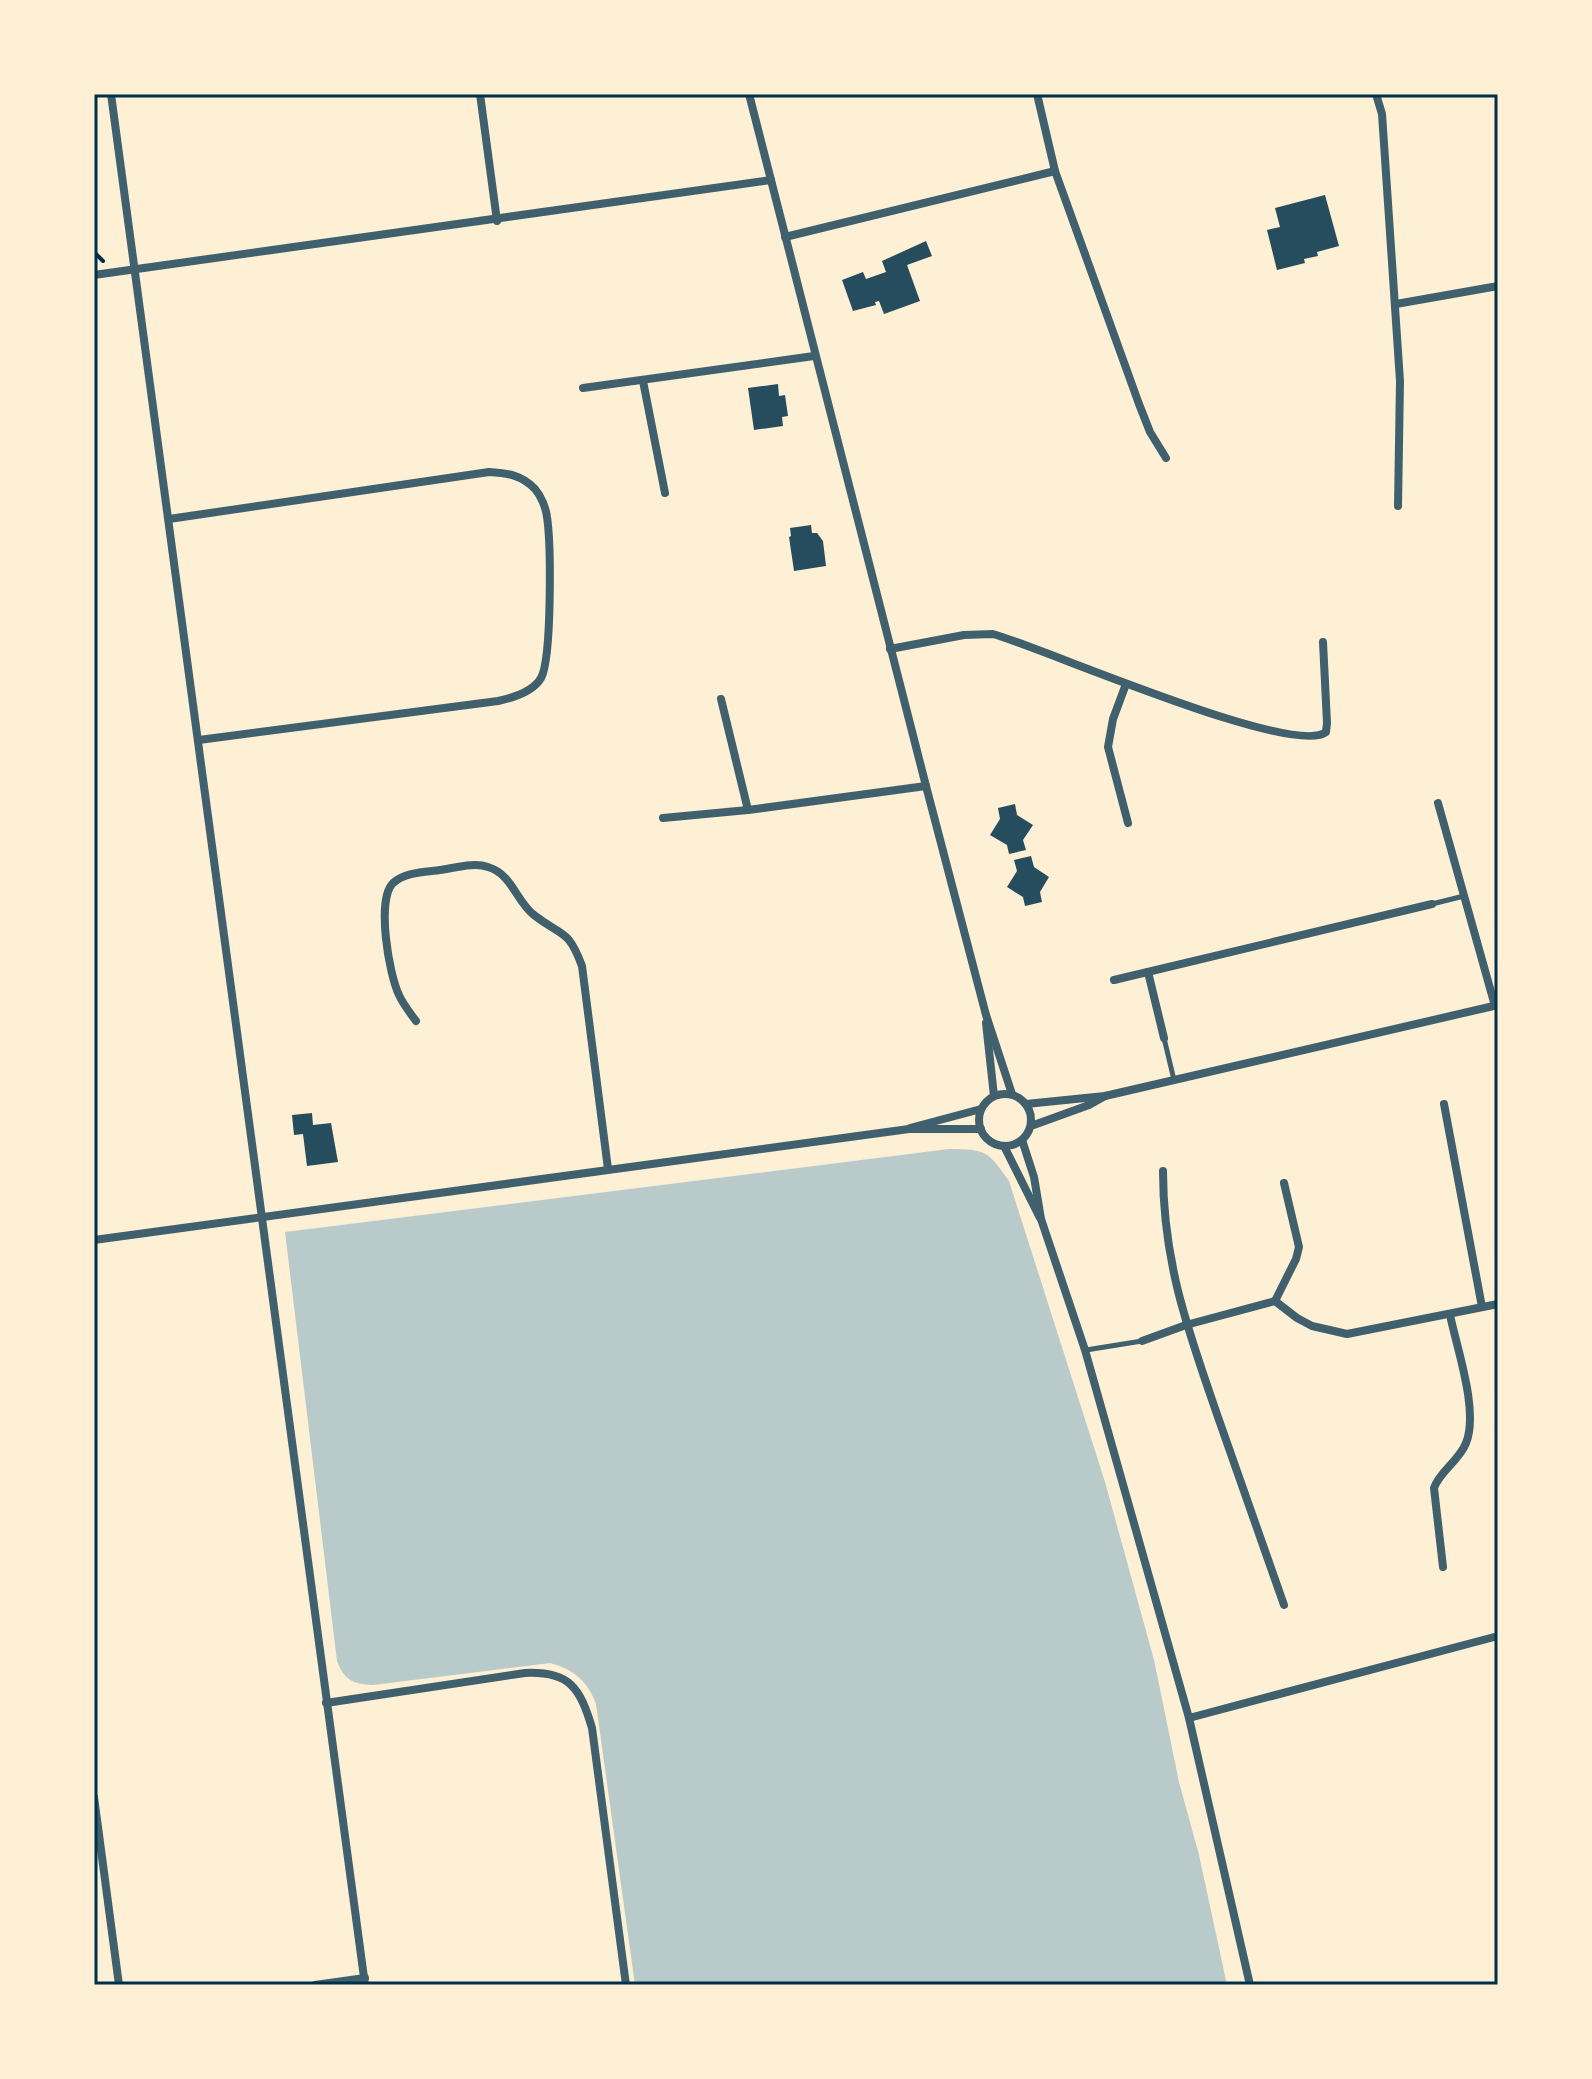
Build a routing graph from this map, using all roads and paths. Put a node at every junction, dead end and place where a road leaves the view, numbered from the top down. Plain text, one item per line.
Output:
1 (111, 94) edge
2 (480, 94) edge
3 (749, 94) edge
4 (1037, 94) edge
5 (1376, 94) edge
6 (1055, 171) junction
7 (771, 180) junction
8 (497, 221) junction
9 (785, 237) junction
10 (133, 270) junction
11 (94, 275) edge
12 (1498, 286) edge
13 (1396, 304) junction
14 (814, 356) junction
15 (643, 381) junction
16 (583, 388) dead end
17 (1166, 458) dead end
18 (665, 493) dead end
19 (1398, 506) dead end
20 (169, 519) junction
21 (1323, 642) dead end
22 (890, 649) junction
23 (1126, 684) junction
24 (721, 699) dead end
25 (199, 740) junction
26 (926, 786) junction
27 (1438, 803) dead end
28 (748, 810) junction
29 (663, 818) dead end
30 (1128, 823) dead end
31 (1465, 896) junction
32 (1432, 904) joint
33 (1148, 972) junction
34 (1114, 980) dead end
35 (1497, 1005) edge
36 (986, 1015) junction
37 (416, 1021) dead end
38 (1164, 1038) joint
39 (1174, 1080) junction
40 (1012, 1094) junction
41 (994, 1096) junction
42 (1105, 1096) junction
43 (1026, 1104) junction
44 (1444, 1104) dead end
45 (981, 1109) junction
46 (1031, 1126) junction
47 (909, 1129) junction
48 (981, 1129) junction
49 (1022, 1140) junction
50 (1004, 1146) junction
51 (608, 1169) junction
52 (1163, 1171) dead end
53 (1284, 1183) dead end
54 (262, 1216) junction
55 (1041, 1219) junction
56 (94, 1240) edge
57 (1275, 1301) junction
58 (1498, 1304) edge
59 (1482, 1307) junction
60 (1450, 1315) junction
61 (1186, 1325) junction
62 (1142, 1341) joint
63 (1085, 1350) junction
64 (1443, 1567) dead end
65 (1284, 1605) dead end
66 (1498, 1636) edge
67 (326, 1703) junction
68 (1189, 1718) junction
69 (94, 1797) edge
70 (365, 1982) edge
71 (119, 1985) edge
72 (315, 1985) edge
73 (626, 1985) edge
74 (1250, 1985) edge

1 - 10 street
2 - 8 street
3 - 7 street
4 - 6 street
5 - 13 street
6 - 9 street
6 - 17 street
7 - 8 street
7 - 9 street
8 - 10 street
9 - 14 street
10 - 11 street
10 - 20 street
12 - 13 street
13 - 19 street
14 - 15 street
14 - 22 street
15 - 16 street
15 - 18 street
20 - 25 street
20 - 25 street
21 - 23 street
22 - 23 street
22 - 26 street
23 - 30 street
24 - 28 street
25 - 54 street
26 - 28 street
26 - 36 street
27 - 31 street
28 - 29 street
31 - 32 lane
31 - 35 street
32 - 33 street
33 - 34 street
33 - 38 street
35 - 39 street
36 - 40 street
36 - 41 street
37 - 51 street
38 - 39 lane
39 - 42 street
40 - 41 street
40 - 43 street
41 - 45 street
42 - 43 street
42 - 46 street
43 - 46 street
44 - 59 street
45 - 47 street
45 - 48 street
46 - 49 street
47 - 48 street
47 - 51 street
48 - 50 street
49 - 50 street
49 - 55 street
50 - 55 street
51 - 54 street
52 - 61 street
53 - 57 street
54 - 56 street
54 - 67 street
55 - 63 street
57 - 60 street
57 - 61 street
58 - 59 street
59 - 60 street
60 - 64 street
61 - 62 street
61 - 65 street
62 - 63 lane
63 - 68 street
66 - 68 street
67 - 70 street
67 - 73 street
68 - 74 street
69 - 71 street
70 - 72 street

